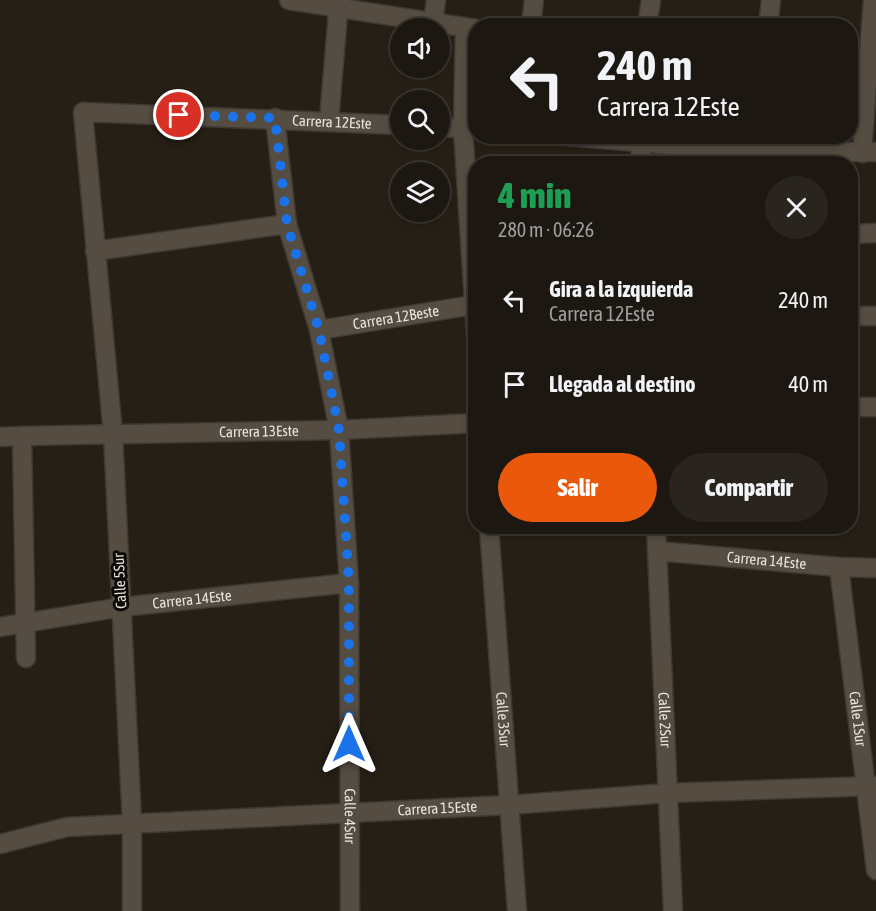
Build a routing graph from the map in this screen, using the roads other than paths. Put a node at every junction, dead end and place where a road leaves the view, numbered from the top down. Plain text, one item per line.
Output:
1 (289, 0) edge
2 (436, 0) edge
3 (534, 0) edge
4 (651, 0) edge
5 (771, 0) edge
6 (874, 1) edge
7 (339, 4) edge
8 (408, 18) edge
9 (433, 18) edge
10 (532, 18) edge
11 (648, 18) edge
12 (769, 18) edge
13 (450, 25) edge
14 (468, 28) edge
15 (858, 88) edge
16 (83, 112) joint
17 (275, 118) junction
18 (329, 121) junction
19 (390, 124) edge
20 (450, 128) edge
21 (468, 129) edge
22 (753, 144) edge
23 (869, 153) edge
24 (287, 224) junction
25 (876, 233) edge
26 (858, 234) edge
27 (95, 251) junction
28 (468, 306) edge
29 (858, 316) edge
30 (876, 316) edge
31 (319, 330) junction
32 (858, 407) edge
33 (876, 407) edge
34 (468, 423) edge
35 (339, 430) junction
36 (113, 434) junction
37 (22, 436) junction
38 (0, 437) edge
39 (490, 534) edge
40 (656, 534) edge
41 (657, 551) junction
42 (839, 567) junction
43 (876, 568) edge
44 (349, 583) junction
45 (122, 607) junction
46 (25, 624) junction
47 (0, 627) edge
48 (26, 658) dead end
49 (870, 786) edge
50 (668, 793) junction
51 (508, 805) junction
52 (349, 814) junction
53 (132, 823) junction
54 (0, 844) edge
55 (876, 870) edge
56 (132, 911) edge
57 (350, 911) edge
58 (518, 911) edge
59 (674, 911) edge

1 - 7 street
2 - 9 street
3 - 10 street
4 - 11 street
5 - 12 street
6 - 15 street
7 - 8 street
7 - 18 street
13 - 14 street
15 - 23 street
16 - 17 street, Carrera 12Este
16 - 27 street, Calle 5Sur
17 - 18 street, Carrera 12Este
17 - 24 street, Calle 4Sur
18 - 19 street, Carrera 12Este
20 - 21 street
22 - 23 street
24 - 27 street
24 - 31 street, Calle 4Sur
25 - 26 street
27 - 36 street, Calle 5Sur
28 - 31 street, Carrera 12Beste
29 - 30 street
31 - 35 street, Calle 4Sur
32 - 33 street
34 - 35 street, Carrera 13Este
35 - 36 street, Carrera 13Este
35 - 44 street, Calle 4Sur
36 - 37 street, Carrera 13Este
36 - 45 street, Calle 5Sur
37 - 38 street, Carrera 13Este
37 - 46 street
39 - 51 street, Calle 3Sur
40 - 41 street, Calle 2Sur
41 - 42 street, Carrera 14Este
41 - 50 street, Calle 2Sur
42 - 43 street, Carrera 14Este
42 - 49 street, Calle 1Sur
44 - 45 street, Carrera 14Este
44 - 52 street, Calle 4Sur
45 - 46 street, Carrera 14Este
45 - 53 street, Calle 5Sur
46 - 47 street, Carrera 14Este
46 - 48 street
49 - 50 street, Carrera 15Este
49 - 55 street, Calle 1Sur
50 - 51 street, Carrera 15Este
50 - 59 street, Calle 2Sur
51 - 52 street, Carrera 15Este
51 - 58 street, Calle 3Sur
52 - 53 street, Carrera 15Este
52 - 57 street, Calle 4Sur
53 - 54 street, Carrera 15Este
53 - 56 street, Calle 5Sur

